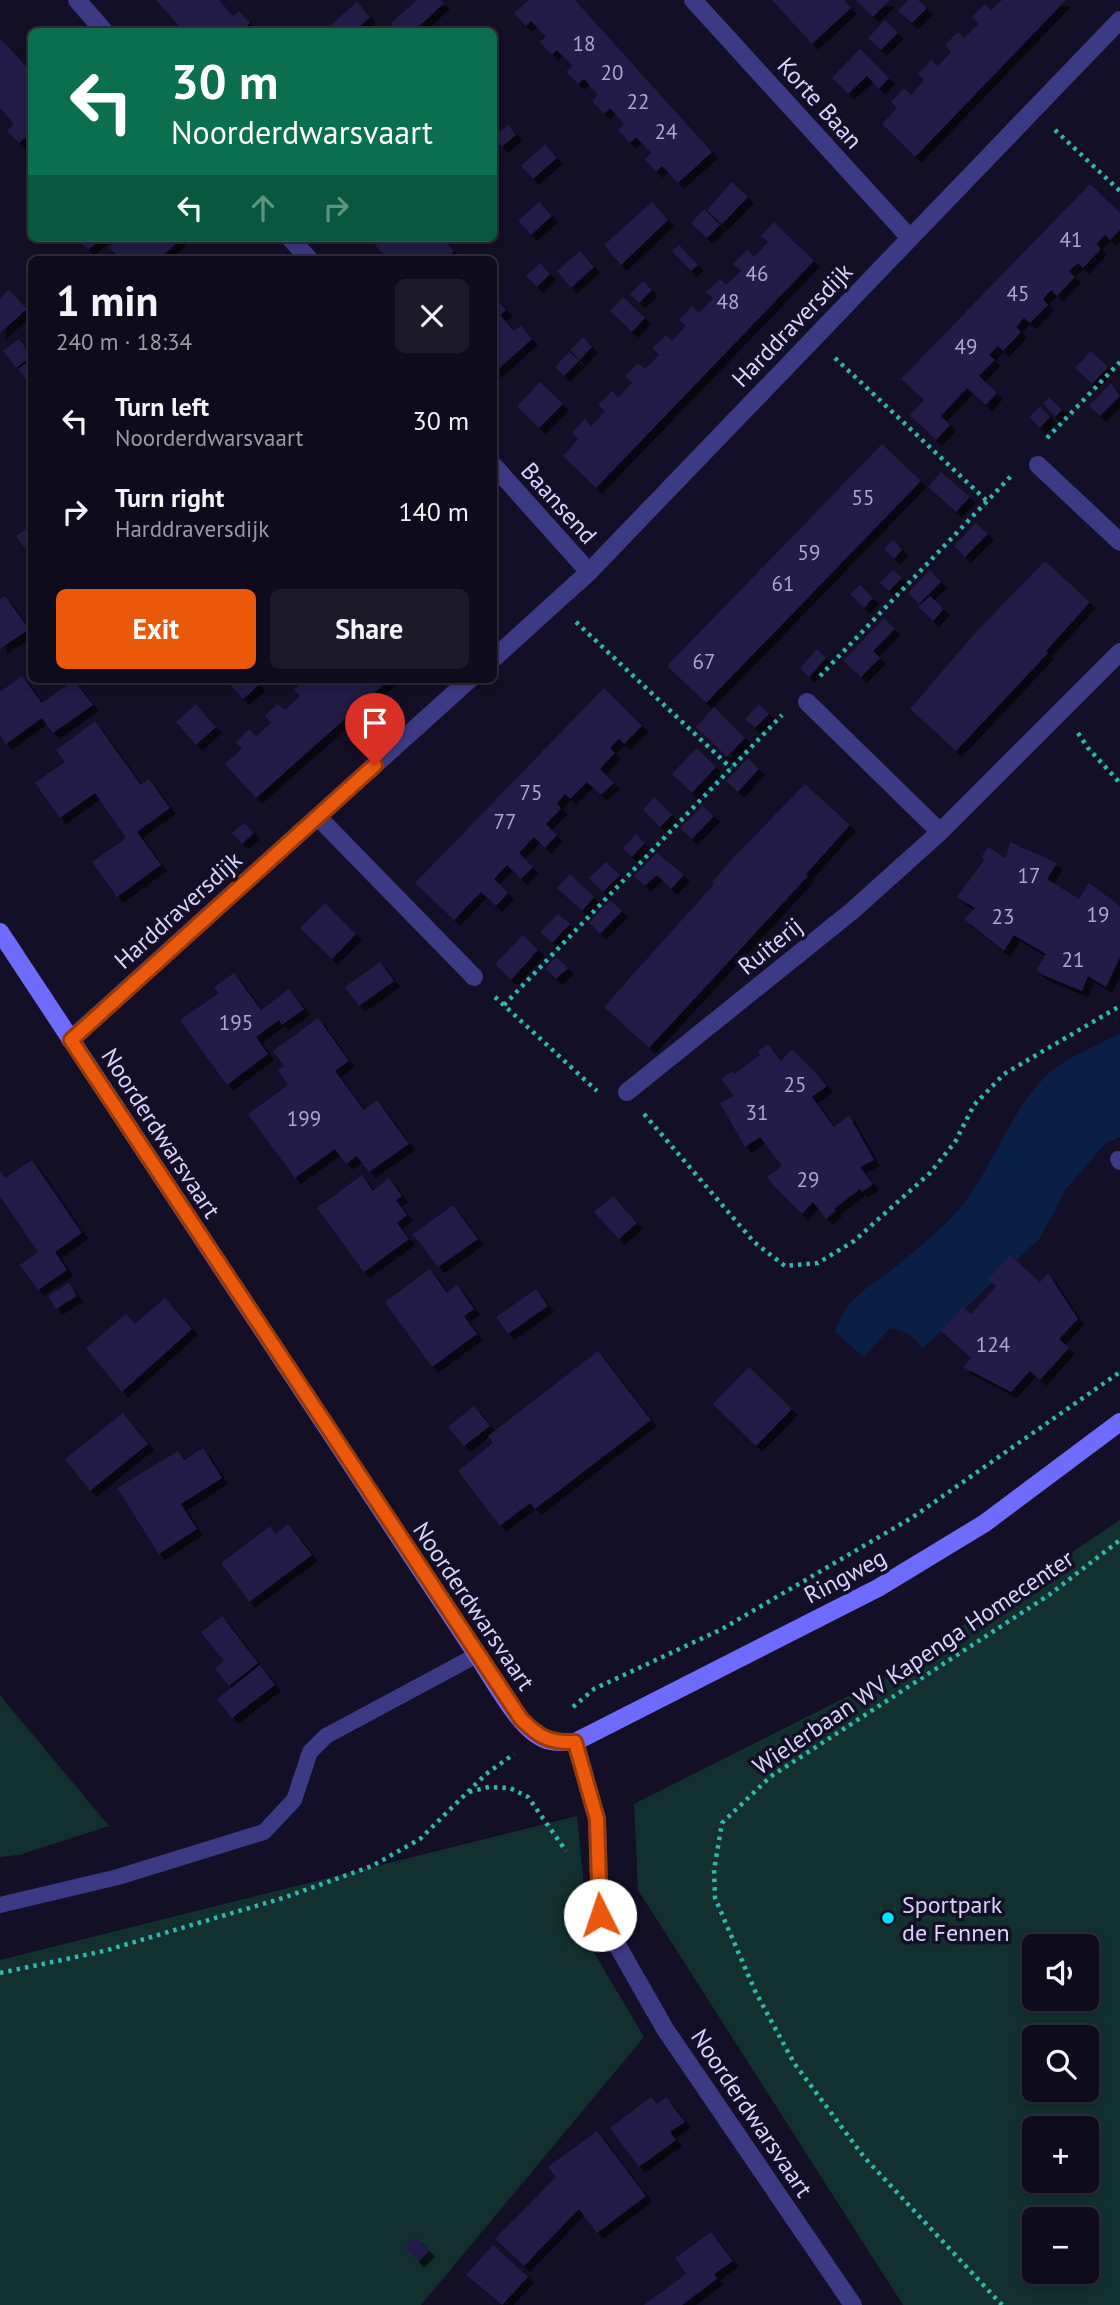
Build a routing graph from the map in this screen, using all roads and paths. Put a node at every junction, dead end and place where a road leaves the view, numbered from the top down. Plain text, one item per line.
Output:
1 (77, 0) edge
2 (693, 0) edge
3 (1120, 20) edge
4 (102, 28) edge
5 (1034, 110) junction
6 (1120, 191) edge
7 (910, 238) junction
8 (294, 242) edge
9 (306, 256) edge
10 (814, 338) junction
11 (1038, 465) dead end
12 (497, 469) edge
13 (987, 501) dead end
14 (1120, 542) edge
15 (589, 572) junction
16 (556, 602) junction
17 (1120, 652) edge
18 (497, 655) edge
19 (466, 683) edge
20 (807, 702) dead end
21 (1063, 708) junction
22 (731, 768) dead end
23 (1120, 783) edge
24 (318, 817) junction
25 (940, 832) junction
26 (0, 932) edge
27 (474, 977) joint
28 (1120, 1006) edge
29 (71, 1040) junction
30 (627, 1092) junction
31 (1120, 1373) edge
32 (1120, 1422) edge
33 (1120, 1540) edge
34 (477, 1655) junction
35 (538, 1736) junction
36 (575, 1742) junction
37 (468, 1792) junction
38 (597, 1887) junction
39 (0, 1905) edge
40 (0, 1973) edge
41 (853, 2305) edge
42 (1002, 2305) edge

1 - 4 street
2 - 7 street, Korte Baan
3 - 5 street, Harddraversdijk
5 - 6 path
5 - 7 street, Harddraversdijk
7 - 10 street, Harddraversdijk
8 - 9 street
10 - 13 path
10 - 15 street, Harddraversdijk
11 - 14 street
12 - 15 street, Baansend
15 - 16 street, Harddraversdijk
16 - 18 street, Harddraversdijk
16 - 22 path
17 - 21 street, Ruiterij
19 - 24 street, Harddraversdijk
20 - 25 street
21 - 23 path
21 - 25 street, Ruiterij
24 - 27 street
24 - 29 street, Harddraversdijk
25 - 30 street, Ruiterij
26 - 29 main road, Noorderdwarsvaart
27 - 30 path
28 - 30 path
29 - 34 main road, Noorderdwarsvaart
31 - 35 path
32 - 36 main road, Ringweg
33 - 42 path, Wielerbaan WV Kapenga Homecenter
34 - 35 main road, Noorderdwarsvaart
34 - 39 lane
35 - 36 main road
35 - 37 path
36 - 38 street, Noorderdwarsvaart
37 - 38 path
37 - 40 path
38 - 41 street, Noorderdwarsvaart

